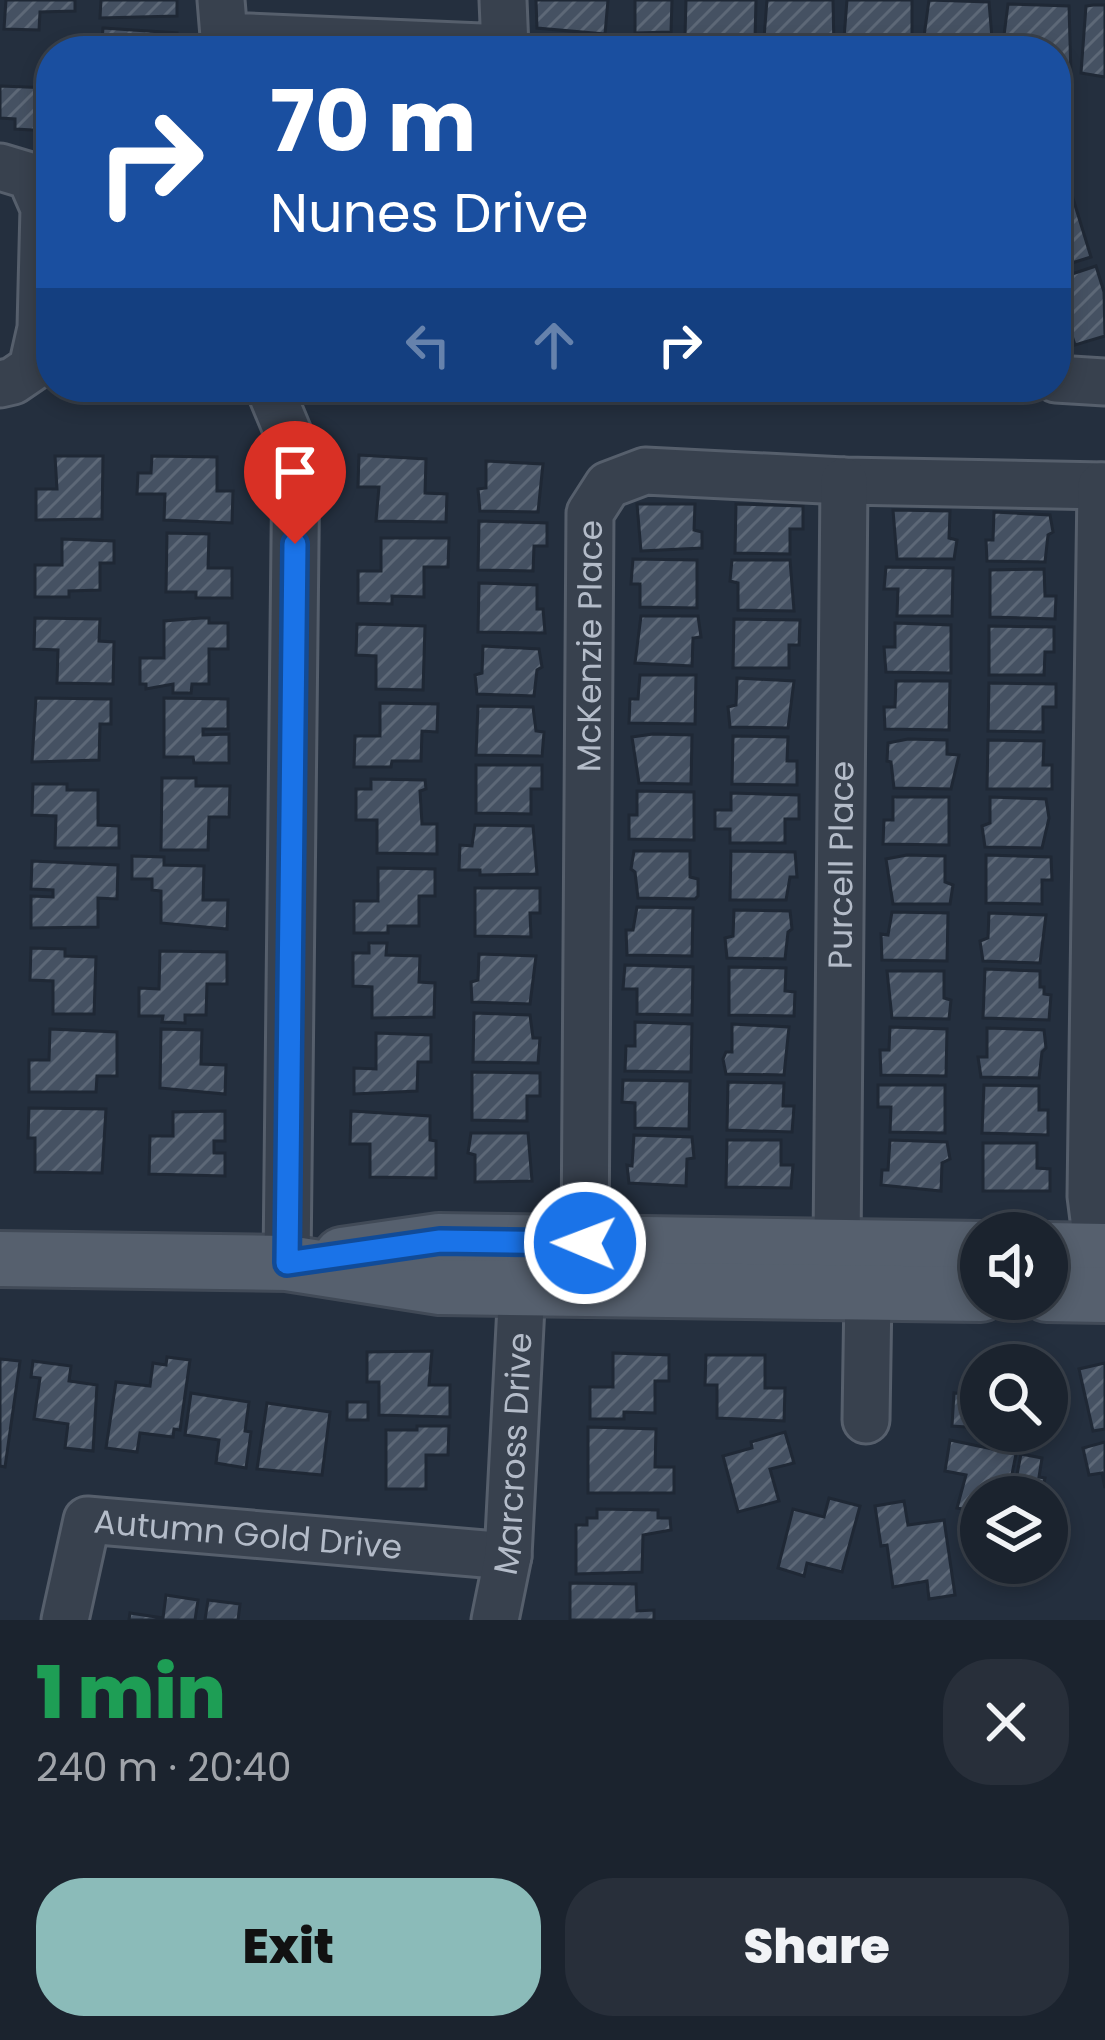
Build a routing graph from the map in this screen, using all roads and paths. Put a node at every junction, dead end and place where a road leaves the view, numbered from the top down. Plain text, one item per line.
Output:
1 (221, 0) edge
2 (503, 0) edge
3 (224, 36) edge
4 (504, 36) edge
5 (0, 166) edge
6 (36, 190) edge
7 (36, 352) edge
8 (1071, 380) edge
9 (1105, 382) edge
10 (0, 384) edge
11 (275, 402) edge
12 (844, 482) junction
13 (1103, 486) edge
14 (585, 1243) junction
15 (700, 1244) junction
16 (837, 1246) junction
17 (960, 1249) edge
18 (0, 1259) edge
19 (1089, 1262) edge
20 (287, 1263) junction
21 (522, 1287) junction
22 (868, 1293) junction
23 (960, 1294) edge
24 (866, 1420) dead end
25 (508, 1556) junction
26 (65, 1620) edge
27 (495, 1620) edge

1 - 3 street
2 - 4 street
5 - 6 street
7 - 10 street
8 - 9 street
11 - 20 street
12 - 13 street, McKenzie Place
12 - 14 street, McKenzie Place
12 - 16 street, Purcell Place
13 - 19 street
14 - 15 main road
14 - 20 main road
15 - 16 main road
15 - 21 main road
16 - 17 main road
18 - 20 main road
20 - 21 main road
21 - 22 main road
21 - 25 street, Marcross Drive
22 - 23 main road
22 - 24 street
25 - 26 street, Autumn Gold Drive
25 - 27 street, Marcross Drive

